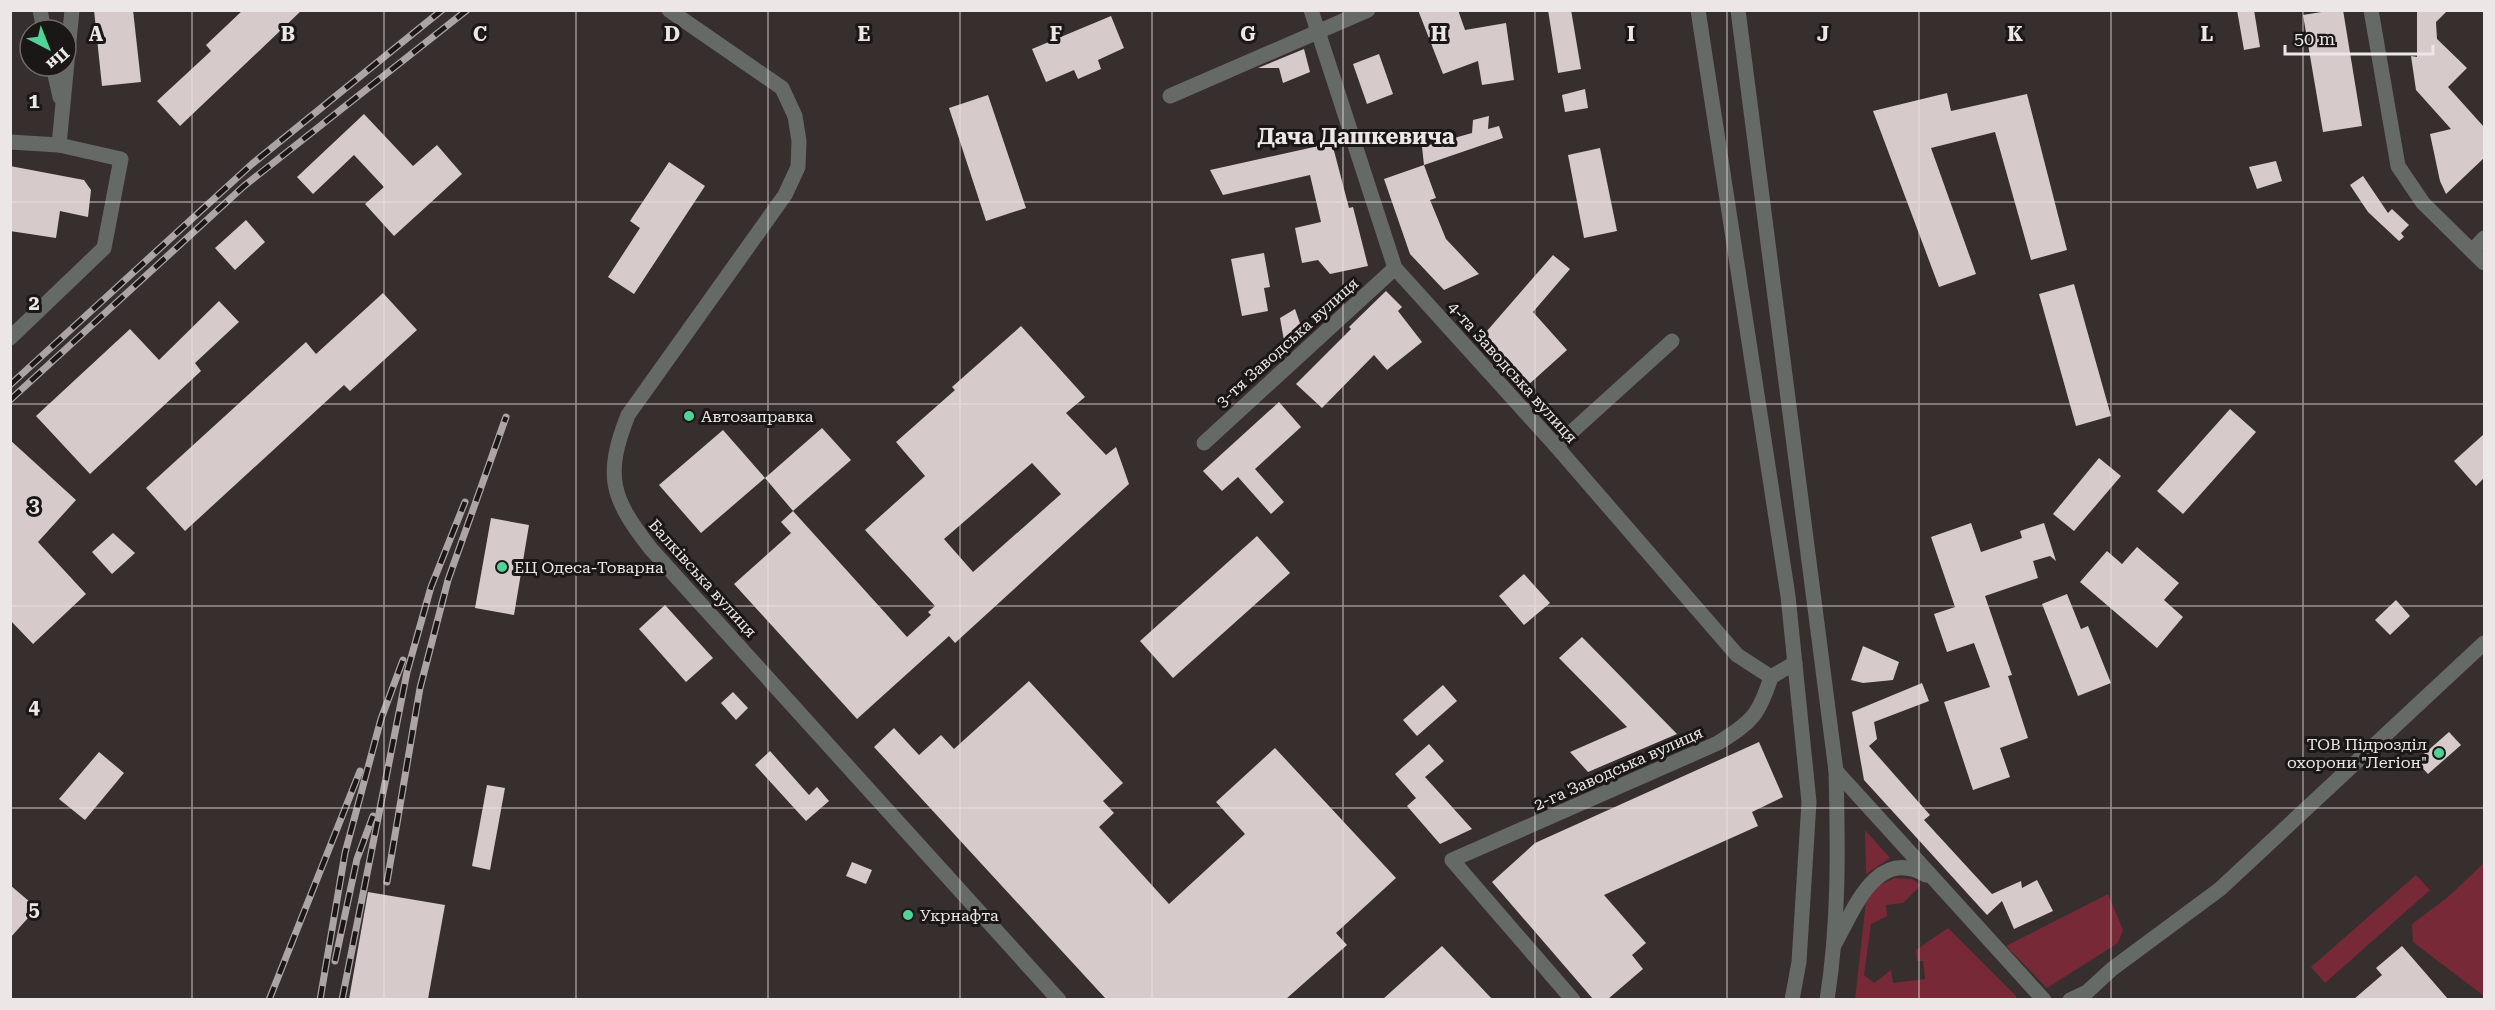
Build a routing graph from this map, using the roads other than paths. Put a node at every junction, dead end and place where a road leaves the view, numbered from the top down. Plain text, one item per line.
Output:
1 (72, 10) edge
2 (669, 10) edge
3 (1311, 10) edge
4 (1368, 10) edge
5 (1698, 10) edge
6 (1738, 10) edge
7 (2371, 10) edge
8 (1319, 33) junction
9 (56, 78) edge
10 (1170, 96) dead end
11 (63, 109) junction
12 (10, 142) edge
13 (60, 145) junction
14 (2484, 238) edge
15 (2472, 251) junction
16 (2484, 263) edge
17 (1395, 268) junction
18 (10, 338) edge
19 (1672, 341) dead end
20 (1204, 443) dead end
21 (1556, 446) junction
22 (2484, 644) edge
23 (1795, 663) junction
24 (1771, 676) junction
25 (1836, 771) junction
26 (1930, 878) junction
27 (1834, 945) junction
28 (1059, 999) edge
29 (1573, 999) edge
30 (1792, 999) edge
31 (1827, 999) edge
32 (2044, 999) edge
33 (2070, 999) edge

1 - 11 street
2 - 28 street, Балківська вулиця
3 - 8 street, 4-та Заводська вулиця
4 - 8 street
5 - 23 street
6 - 25 street
7 - 15 street
8 - 10 street
8 - 17 street, 4-та Заводська вулиця
9 - 11 street
11 - 13 street
12 - 13 street
13 - 18 street
14 - 15 street
15 - 16 street
17 - 20 street, 3-тя Заводська вулиця
17 - 21 street, 4-та Заводська вулиця
19 - 21 street
21 - 24 street, 4-та Заводська вулиця
22 - 33 street
23 - 24 street
23 - 30 street
24 - 29 street, 2-га Заводська вулиця
25 - 26 street
25 - 27 street
26 - 27 street
26 - 32 street
27 - 31 street

